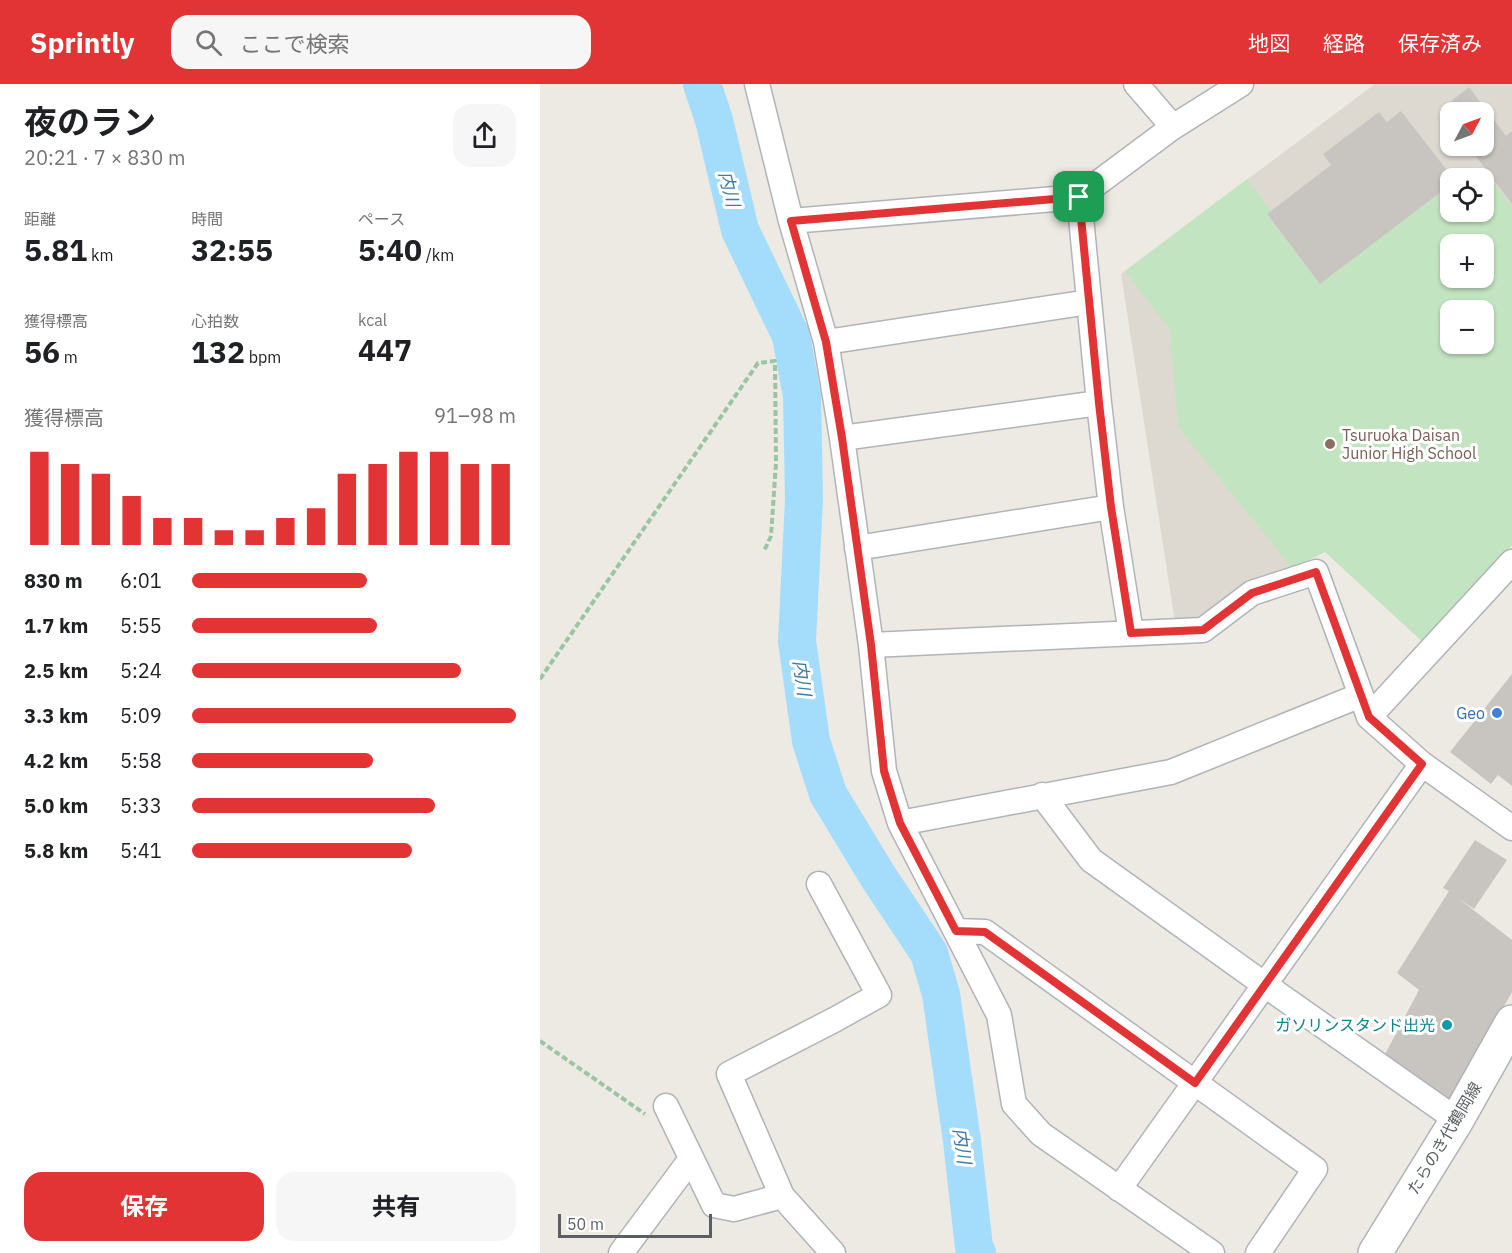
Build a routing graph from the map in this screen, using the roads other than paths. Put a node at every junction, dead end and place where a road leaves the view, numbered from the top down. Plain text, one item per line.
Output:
1 (757, 84) edge
2 (1136, 84) edge
3 (1241, 84) edge
4 (1173, 127) junction
5 (1079, 197) junction
6 (791, 221) junction
7 (1089, 302) junction
8 (826, 342) junction
9 (1099, 403) junction
10 (842, 438) junction
11 (1111, 507) junction
12 (857, 548) junction
13 (1512, 562) edge
14 (1131, 633) junction
15 (871, 645) junction
16 (1365, 706) junction
17 (1422, 764) junction
18 (1042, 795) junction
19 (900, 823) junction
20 (1512, 828) edge
21 (819, 884) dead end
22 (956, 931) junction
23 (1264, 985) junction
24 (1512, 1022) edge
25 (1195, 1083) junction
26 (666, 1106) dead end
27 (1457, 1120) junction
28 (687, 1149) junction
29 (1119, 1189) junction
30 (782, 1196) junction
31 (621, 1253) edge
32 (833, 1253) edge
33 (1212, 1253) edge
34 (1258, 1253) edge
35 (1375, 1253) edge

1 - 6 street
2 - 4 street
3 - 4 street
4 - 5 street
5 - 6 street
5 - 7 street
6 - 8 street
7 - 8 street
7 - 9 street
8 - 10 street
9 - 10 street
9 - 11 street
10 - 12 street
11 - 12 street
11 - 14 street
12 - 15 street
13 - 16 street
14 - 15 street
14 - 16 street
15 - 19 street
16 - 17 street
16 - 18 street
17 - 20 street
17 - 23 street
18 - 19 street
18 - 23 street
19 - 22 street
21 - 30 street
22 - 25 street
22 - 29 street
23 - 25 street
23 - 27 street
24 - 27 main road, たらのき代鶴岡線
25 - 29 street
25 - 34 street
26 - 28 street
27 - 35 main road, たらのき代鶴岡線
28 - 30 street
28 - 31 street
29 - 33 street
30 - 32 street

